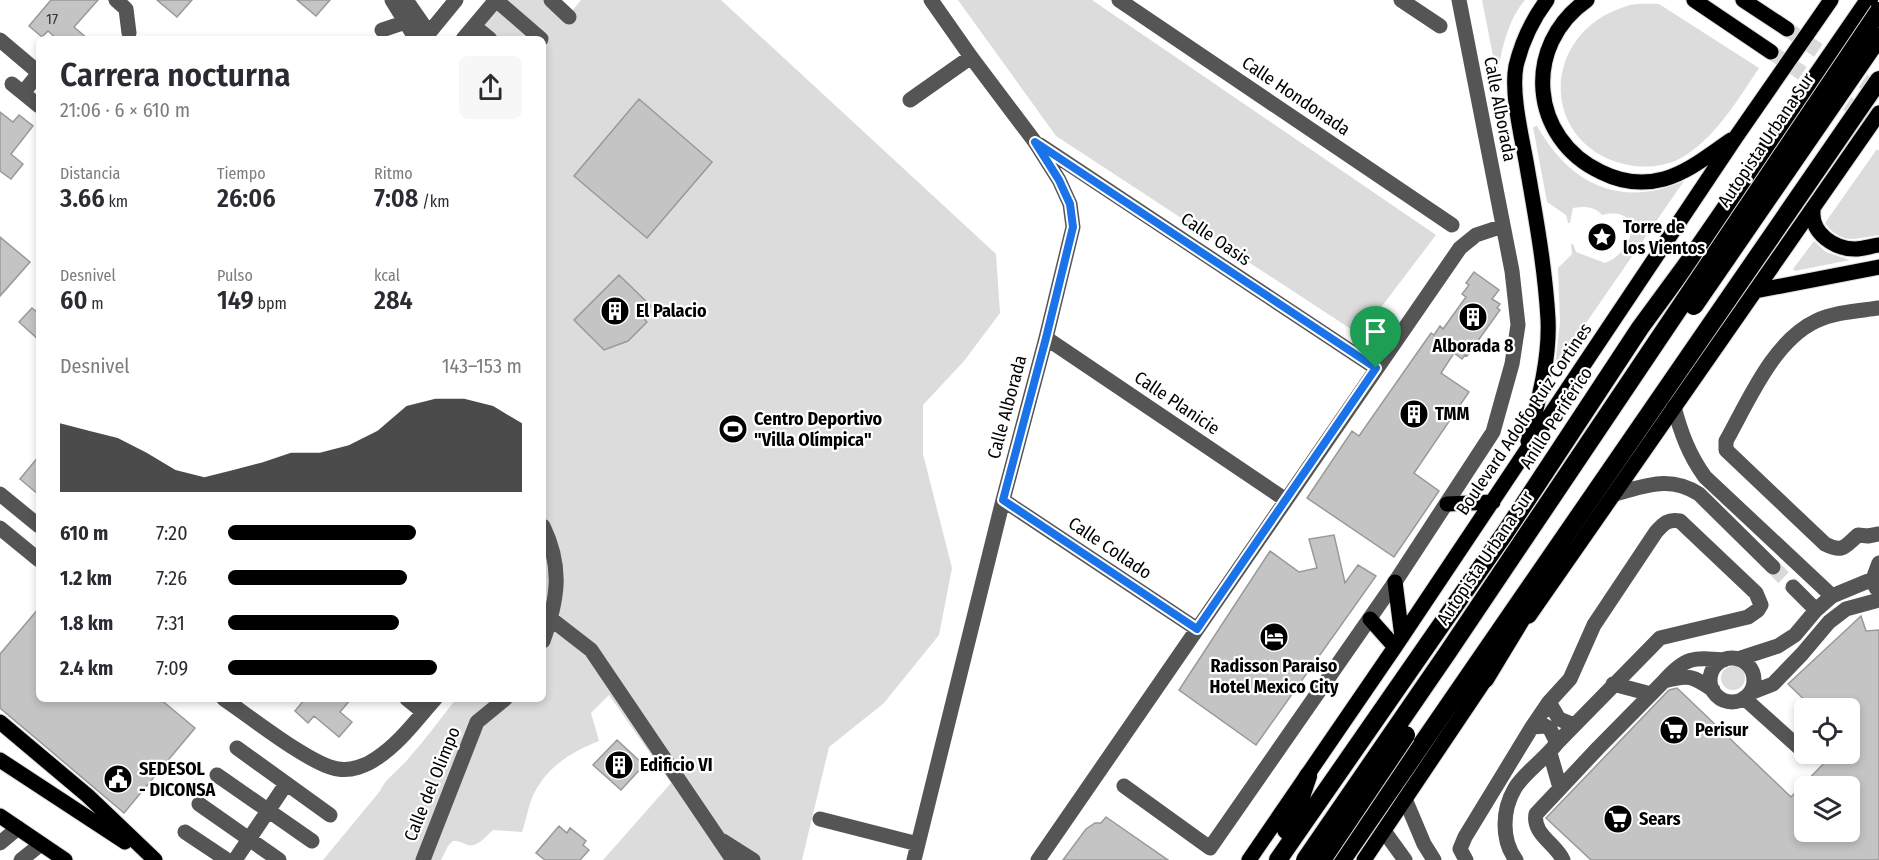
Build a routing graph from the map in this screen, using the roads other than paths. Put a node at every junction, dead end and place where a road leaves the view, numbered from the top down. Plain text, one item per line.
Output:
1 (116, 0) edge
2 (392, 0) edge
3 (406, 0) edge
4 (456, 0) edge
5 (496, 0) edge
6 (551, 0) edge
7 (931, 0) edge
8 (1119, 0) edge
9 (1401, 0) edge
10 (1459, 0) edge
11 (1547, 0) edge
12 (1587, 0) edge
13 (1694, 0) edge
14 (1743, 0) edge
15 (1831, 0) edge
16 (1869, 0) edge
17 (1879, 10) edge
18 (569, 17) dead end
19 (406, 22) junction
20 (474, 26) junction
21 (1440, 26) dead end
22 (1787, 29) tunnel mouth
23 (382, 30) dead end
24 (129, 33) dead end
25 (422, 36) edge
26 (423, 36) edge
27 (424, 36) edge
28 (466, 36) edge
29 (486, 36) edge
30 (538, 36) edge
31 (1879, 37) edge
32 (0, 40) edge
33 (1771, 52) tunnel mouth
34 (971, 57) junction
35 (36, 70) edge
36 (36, 75) edge
37 (1879, 80) edge
38 (910, 100) dead end
39 (36, 103) edge
40 (1879, 113) edge
41 (1736, 137) junction
42 (1035, 142) junction
43 (1813, 211) junction
44 (1452, 225) dead end
45 (1503, 226) junction
46 (1879, 245) edge
47 (1879, 267) edge
48 (1755, 291) junction
49 (1879, 308) edge
50 (1046, 338) junction
51 (1376, 368) junction
52 (1674, 407) junction
53 (1634, 436) junction
54 (1525, 454) junction
55 (0, 494) edge
56 (1614, 494) junction
57 (1003, 500) junction
58 (1286, 500) junction
59 (1493, 502) junction
60 (1447, 504) junction
61 (36, 524) edge
62 (0, 528) edge
63 (546, 532) edge
64 (1879, 534) edge
65 (36, 558) edge
66 (1879, 563) edge
67 (1773, 567) tunnel mouth
68 (1873, 579) junction
69 (1395, 582) junction
70 (1793, 587) tunnel mouth
71 (1879, 594) edge
72 (1832, 596) junction
73 (1879, 600) edge
74 (1816, 610) junction
75 (551, 619) junction
76 (1370, 619) junction
77 (1197, 629) junction
78 (546, 633) edge
79 (1399, 642) junction
80 (1731, 659) junction
81 (1485, 679) junction
82 (1665, 681) junction
83 (1613, 684) junction
84 (1713, 690) junction
85 (1651, 694) junction
86 (1747, 695) junction
87 (228, 702) edge
88 (411, 702) edge
89 (432, 702) edge
90 (501, 702) edge
91 (1549, 702) junction
92 (423, 712) junction
93 (0, 722) edge
94 (1574, 725) junction
95 (1532, 727) junction
96 (1794, 741) edge
97 (237, 748) dead end
98 (1553, 748) junction
99 (0, 760) edge
100 (217, 776) dead end
101 (1308, 776) junction
102 (286, 784) junction
103 (1124, 786) dead end
104 (1560, 788) junction
105 (1405, 799) junction
106 (199, 804) dead end
107 (268, 810) junction
108 (330, 815) dead end
109 (0, 816) edge
110 (820, 819) dead end
111 (18, 828) junction
112 (1384, 831) junction
113 (185, 832) dead end
114 (716, 837) junction
115 (249, 839) junction
116 (312, 841) dead end
117 (0, 843) edge
118 (41, 844) junction
119 (918, 844) junction
120 (21, 860) edge
121 (65, 860) edge
122 (154, 860) edge
123 (227, 860) edge
124 (235, 860) edge
125 (279, 860) edge
126 (423, 860) edge
127 (733, 860) edge
128 (753, 860) edge
129 (914, 860) edge
130 (1038, 860) edge
131 (1249, 860) edge
132 (1268, 860) edge
133 (1278, 860) edge
134 (1305, 860) edge
135 (1322, 860) edge
136 (1342, 860) edge
137 (1364, 860) edge
138 (1405, 860) edge
139 (1434, 860) edge
140 (1466, 860) edge
141 (1515, 860) edge
142 (1563, 860) edge

1 - 24 street
2 - 19 street
3 - 26 street
4 - 27 street
5 - 20 street
5 - 30 street
6 - 18 street
7 - 34 street, Calle Alborada
8 - 44 street, Calle Hondonada
9 - 21 street
10 - 45 street, Calle Alborada
11 - 54 main road
12 - 41 main road
13 - 33 main road
14 - 22 main road
15 - 41 main road, Boulevard Adolfo Ruiz Cortines
16 - 133 highway, Anillo Periférico
17 - 134 highway, Autopista Urbana Sur, bridge
19 - 23 street
19 - 25 street
20 - 28 street
20 - 29 street
31 - 135 highway, Autopista Urbana Sur, bridge
32 - 35 street
34 - 38 street
34 - 42 street, Calle Alborada
36 - 39 street
37 - 53 highway
40 - 43 main road
41 - 54 main road, Boulevard Adolfo Ruiz Cortines
42 - 50 street, Calle Alborada
42 - 51 street, Calle Oasis
43 - 46 main road
43 - 48 main road
45 - 51 street
45 - 60 street, Calle Alborada
47 - 48 main road
48 - 52 main road
49 - 64 street
50 - 57 street, Calle Alborada
50 - 58 street, Calle Planicie
51 - 58 street
52 - 56 main road
52 - 72 street
53 - 81 highway
53 - 136 highway
54 - 59 main road, Boulevard Adolfo Ruiz Cortines
55 - 61 street
56 - 67 street
56 - 81 main road
57 - 77 street, Calle Collado
57 - 119 street, Calle Alborada
58 - 77 street
59 - 60 main road
59 - 79 main road, Boulevard Adolfo Ruiz Cortines
60 - 69 street, Calle Alborada
62 - 65 street
63 - 75 street
66 - 68 street
68 - 71 street
68 - 72 street
69 - 76 street, Calle Alborada
69 - 79 main road
70 - 74 street
72 - 74 street
73 - 86 street
74 - 80 street
75 - 78 street
75 - 114 street
76 - 79 main road
76 - 103 street, Calle Alborada
77 - 130 street
79 - 101 main road, Boulevard Adolfo Ruiz Cortines
80 - 82 street
80 - 84 street
80 - 86 street
81 - 105 main road
82 - 84 street
82 - 85 street
83 - 85 street
83 - 91 street
83 - 94 street
84 - 86 street
85 - 104 street
86 - 96 street
87 - 92 street
88 - 92 street
89 - 92 street
90 - 126 street, Calle del Olimpo
91 - 94 street
91 - 95 street
93 - 122 main road
94 - 98 street
95 - 98 street
95 - 140 street
97 - 102 street
98 - 104 street
98 - 141 street
99 - 122 main road
100 - 107 street
101 - 131 main road, Boulevard Adolfo Ruiz Cortines
101 - 132 highway
102 - 107 street
102 - 108 street
104 - 142 street
105 - 112 main road
105 - 139 street
106 - 115 street
107 - 115 street
107 - 116 street
109 - 111 main road
110 - 119 street
111 - 117 street
111 - 118 main road
112 - 137 main road
112 - 138 street
113 - 123 street
114 - 127 street
114 - 128 street
115 - 124 street
115 - 125 street
118 - 120 street
118 - 121 main road
119 - 129 street, Calle Alborada

